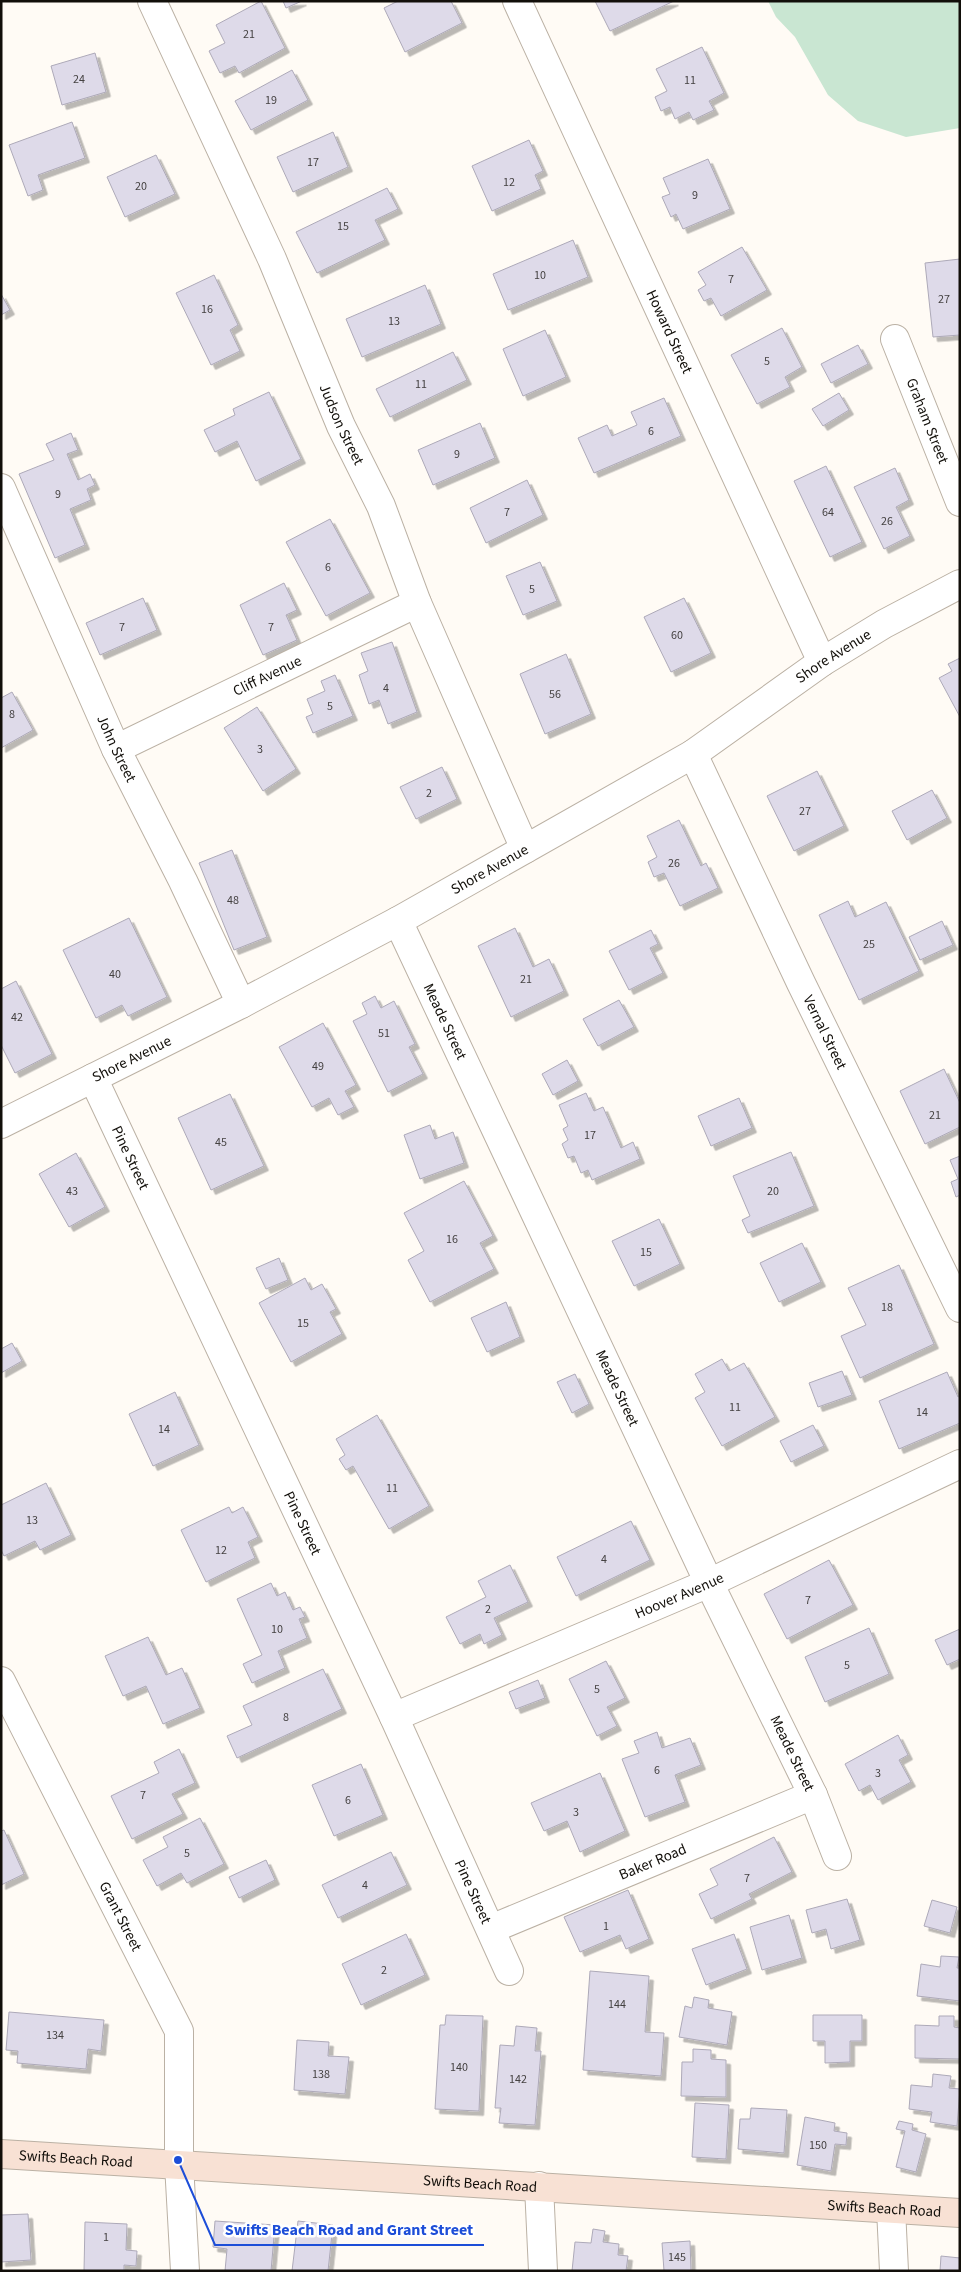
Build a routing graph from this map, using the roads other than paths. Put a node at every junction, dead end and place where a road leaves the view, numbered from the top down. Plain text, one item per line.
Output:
1 (152, 1) edge
2 (517, 1) edge
3 (896, 339) dead end
4 (1, 488) edge
5 (960, 502) edge
6 (960, 584) edge
7 (417, 604) junction
8 (822, 662) junction
9 (116, 749) junction
10 (693, 754) junction
11 (525, 849) junction
12 (398, 921) junction
13 (241, 1004) junction
14 (93, 1078) junction
15 (1, 1124) edge
16 (960, 1308) edge
17 (960, 1464) edge
18 (709, 1583) junction
19 (1, 1681) edge
20 (394, 1717) junction
21 (813, 1794) junction
22 (837, 1856) dead end
23 (491, 1929) junction
24 (509, 1971) dead end
25 (1, 2154) edge
26 (179, 2164) junction
27 (539, 2186) junction
28 (891, 2209) junction
29 (960, 2213) edge
30 (185, 2271) edge
31 (543, 2271) edge
32 (894, 2271) edge

1 - 7 street, Judson Street
2 - 8 street, Howard Street
3 - 5 street, Graham Street
4 - 9 street, John Street
6 - 8 street, Shore Avenue
7 - 9 street, Cliff Avenue
7 - 11 street, Judson Street
8 - 10 street, Shore Avenue
9 - 13 street, John Street
10 - 11 street, Shore Avenue
10 - 16 street, Vernal Street
11 - 12 street, Shore Avenue
12 - 13 street, Shore Avenue
12 - 18 street, Meade Street
13 - 14 street, Shore Avenue
14 - 15 street, Shore Avenue
14 - 20 street, Pine Street
17 - 18 street, Hoover Avenue
18 - 20 street, Hoover Avenue
18 - 21 street, Meade Street
19 - 26 street, Grant Street
20 - 23 street, Pine Street
21 - 22 street, Meade Street
21 - 23 street, Baker Road
23 - 24 street, Pine Street
25 - 26 street, Swifts Beach Road
26 - 27 street, Swifts Beach Road
26 - 30 street, Grant Street
27 - 28 street, Swifts Beach Road
27 - 31 street
28 - 29 street, Swifts Beach Road
28 - 32 street

